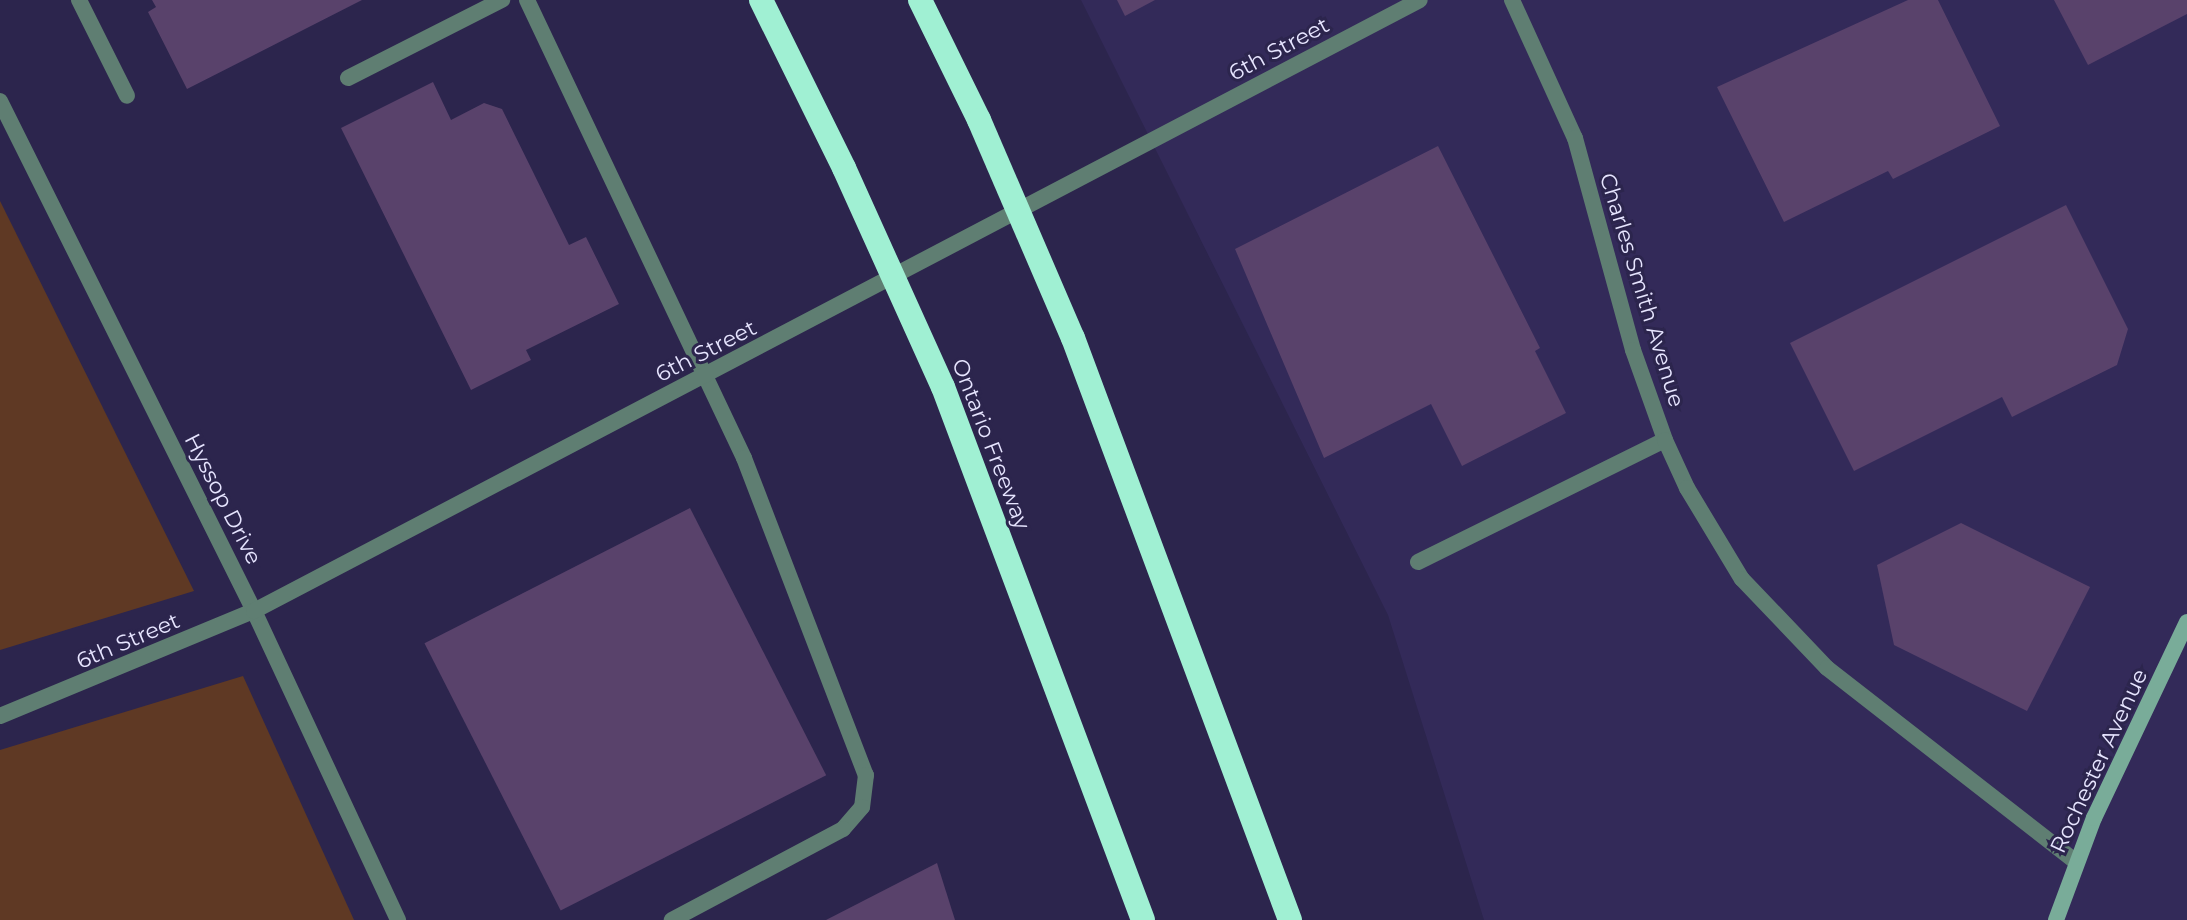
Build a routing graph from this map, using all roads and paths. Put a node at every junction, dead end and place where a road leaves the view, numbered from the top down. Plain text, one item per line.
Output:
1 (79, 0) edge
2 (502, 0) edge
3 (527, 0) edge
4 (761, 0) edge
5 (920, 0) edge
6 (1420, 0) edge
7 (1512, 0) edge
8 (348, 78) dead end
9 (127, 96) dead end
10 (0, 101) edge
11 (704, 377) junction
12 (1665, 440) junction
13 (1418, 562) dead end
14 (254, 611) junction
15 (2187, 622) edge
16 (0, 716) edge
17 (2076, 862) junction
18 (398, 920) edge
19 (672, 920) edge
20 (1143, 920) edge
21 (1290, 920) edge
22 (2056, 920) edge

1 - 9 street
2 - 8 street
3 - 11 street
4 - 20 highway, Ontario Freeway, bridge
5 - 21 highway, bridge
6 - 11 street, 6th Street
7 - 12 street, Charles Smith Avenue
10 - 14 street, Hyssop Drive
11 - 14 street, 6th Street
11 - 19 street
12 - 13 street
12 - 17 street, Charles Smith Avenue
14 - 16 street, 6th Street
14 - 18 street, Hyssop Drive
15 - 17 main road, Rochester Avenue
17 - 22 main road, Rochester Avenue

